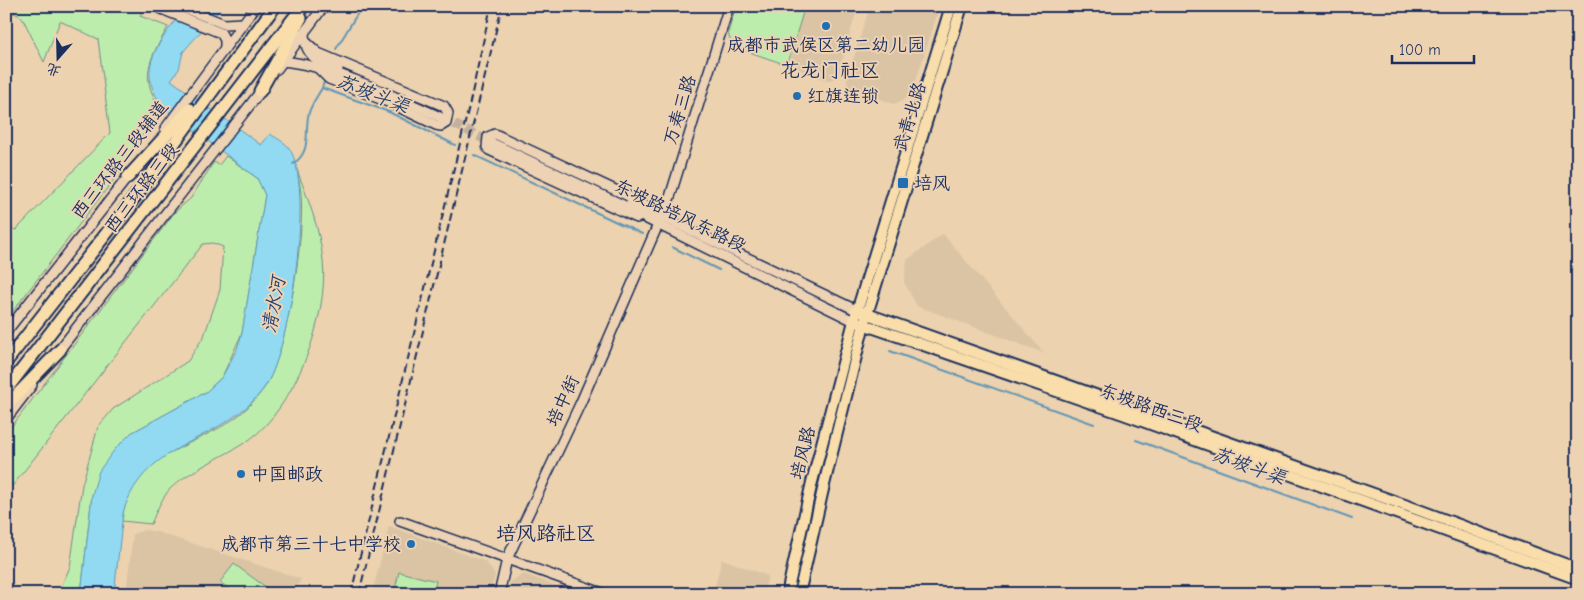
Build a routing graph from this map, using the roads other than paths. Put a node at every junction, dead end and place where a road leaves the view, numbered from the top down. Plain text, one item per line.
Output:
1 (154, 6) edge
2 (179, 6) edge
3 (256, 6) edge
4 (275, 6) edge
5 (302, 6) edge
6 (308, 6) edge
7 (324, 6) edge
8 (729, 6) edge
9 (950, 6) edge
10 (962, 6) edge
11 (242, 23) junction
12 (218, 26) junction
13 (304, 37) junction
14 (225, 48) junction
15 (283, 61) junction
16 (318, 68) junction
17 (260, 91) junction
18 (199, 97) junction
19 (178, 124) junction
20 (128, 177) joint
21 (652, 212) junction
22 (642, 216) junction
23 (661, 220) junction
24 (855, 316) junction
25 (865, 319) junction
26 (6, 332) edge
27 (60, 350) junction
28 (6, 362) edge
29 (6, 390) edge
30 (6, 406) edge
31 (6, 419) edge
32 (400, 521) dead end
33 (507, 559) junction
34 (1578, 569) edge
35 (1578, 579) edge
36 (499, 594) edge
37 (605, 594) edge
38 (787, 594) edge
39 (799, 594) edge

1 - 12 main road
2 - 12 main road
3 - 11 main road, 西三环路三段辅道
4 - 18 highway, 西三环路三段
5 - 29 highway, 西三环路三段
6 - 17 highway
7 - 13 main road
8 - 23 main road, 万寿三路
9 - 24 main road, 武青北路
10 - 25 main road, 武青北路
11 - 12 main road
11 - 14 main road, 西三环路三段辅道
12 - 14 main road
13 - 15 main road
13 - 16 main road
13 - 16 main road
14 - 18 main road, 西三环路三段辅道
15 - 16 main road
15 - 17 main road
17 - 27 main road
18 - 19 highway, 西三环路三段
19 - 20 highway
19 - 28 highway, 西三环路三段
20 - 26 main road, 西三环路三段辅道
21 - 22 main road, 东坡路培风东路段
21 - 22 main road
21 - 23 main road, 东坡路培风东路段
22 - 23 main road, 东坡路培风东路段
23 - 24 main road, 东坡路培风东路段
23 - 33 main road, 培中街
24 - 25 main road, 东坡路西三段
24 - 38 main road, 培风路
25 - 34 main road, 东坡路西三段
25 - 35 main road, 东坡路西三段
25 - 39 main road, 培风路
27 - 30 highway
27 - 31 main road
32 - 33 main road
33 - 36 main road, 培中街
33 - 37 main road

